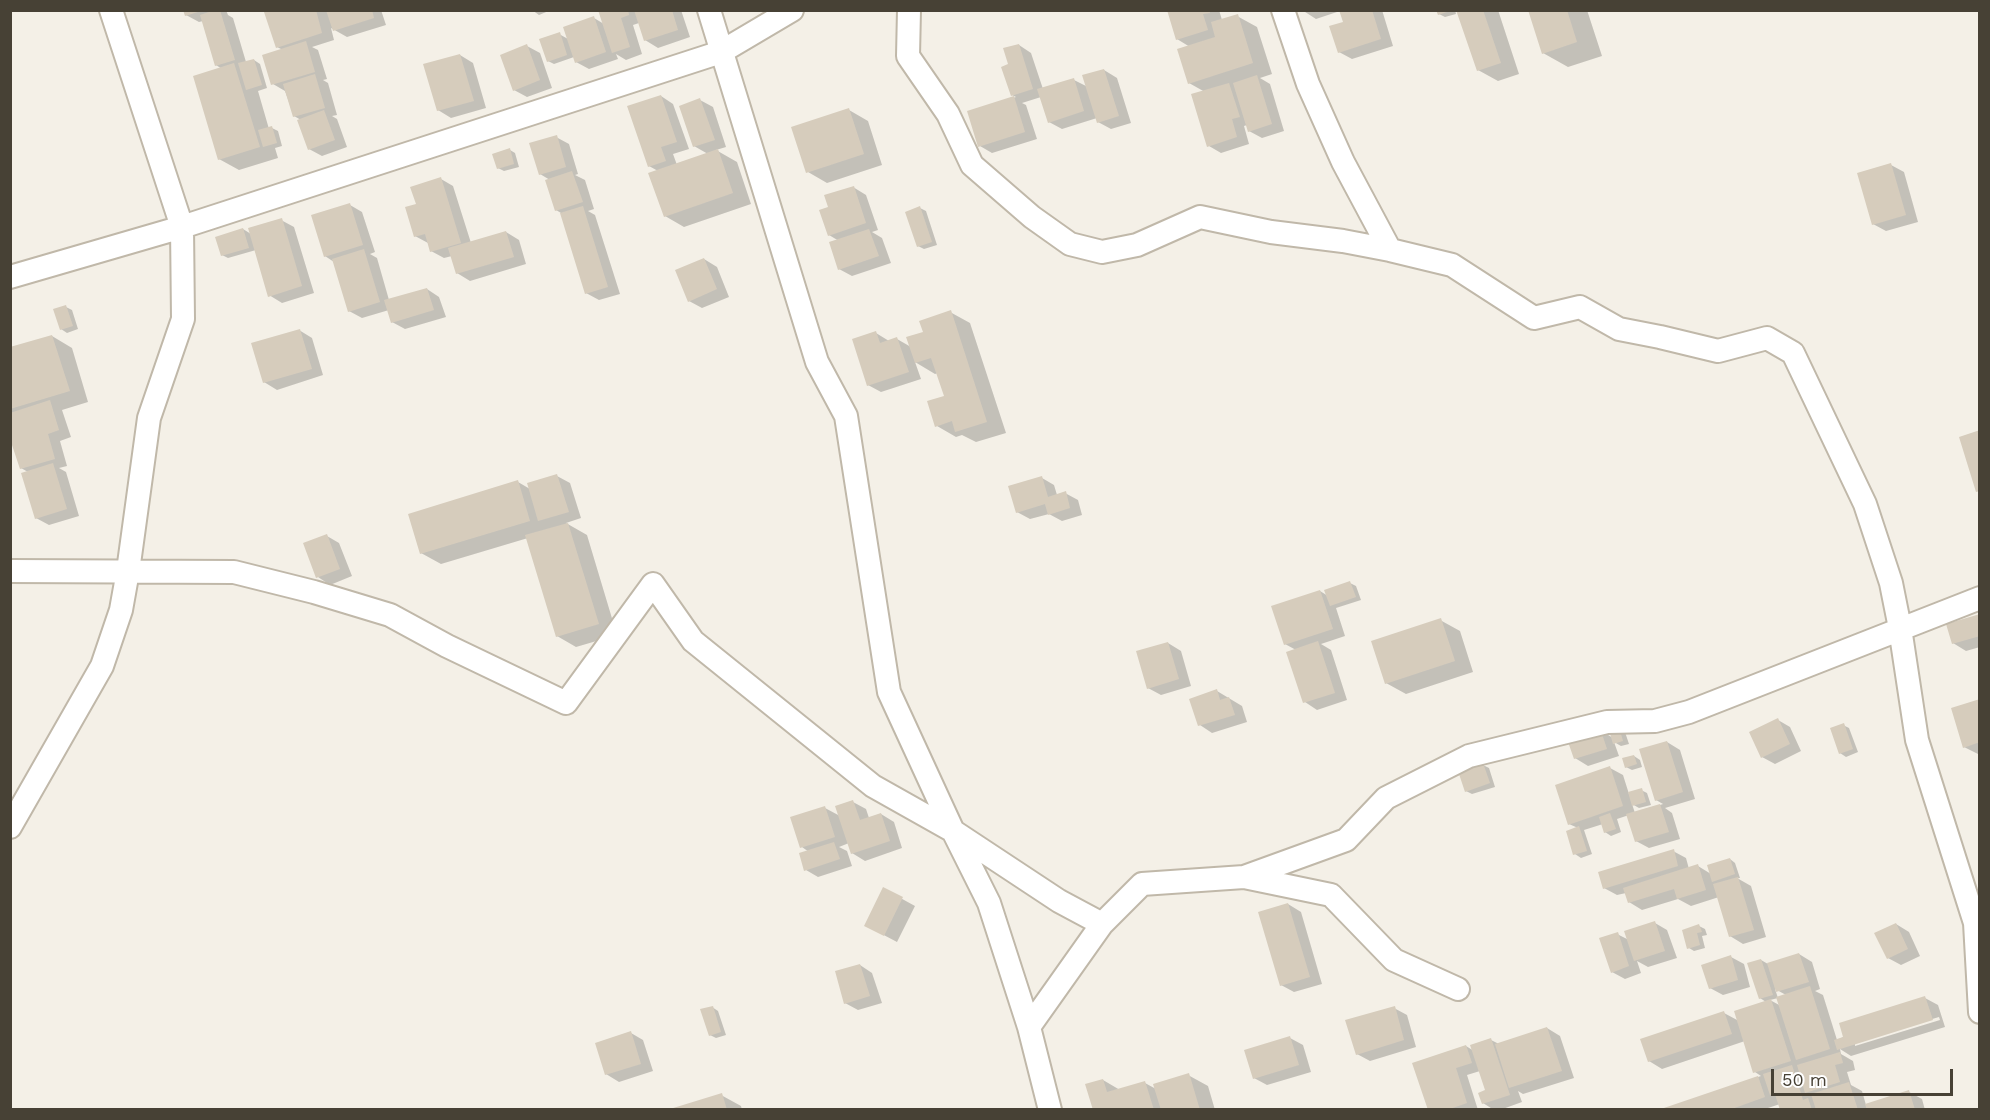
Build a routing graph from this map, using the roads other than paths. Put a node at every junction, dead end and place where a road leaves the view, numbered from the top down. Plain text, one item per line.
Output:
1 (111, 10) edge
2 (709, 10) edge
3 (792, 10) edge
4 (909, 10) edge
5 (1283, 10) edge
6 (721, 52) junction
7 (182, 227) junction
8 (1390, 250) junction
9 (10, 277) edge
10 (10, 571) edge
11 (128, 571) junction
12 (1980, 598) edge
13 (1900, 628) junction
14 (10, 827) edge
15 (953, 831) junction
16 (1244, 877) junction
17 (1102, 924) junction
18 (1458, 989) dead end
19 (1980, 1012) edge
20 (1029, 1027) junction
21 (1050, 1110) edge

1 - 7 street
2 - 6 street
3 - 6 street
4 - 8 street
5 - 8 street
6 - 7 street
6 - 15 street
7 - 9 street
7 - 11 street
8 - 13 street
10 - 11 street
11 - 14 street
11 - 15 street
12 - 13 street
13 - 16 street
13 - 19 street
15 - 17 street
15 - 20 street
16 - 17 street
16 - 18 street
17 - 20 street
20 - 21 street

